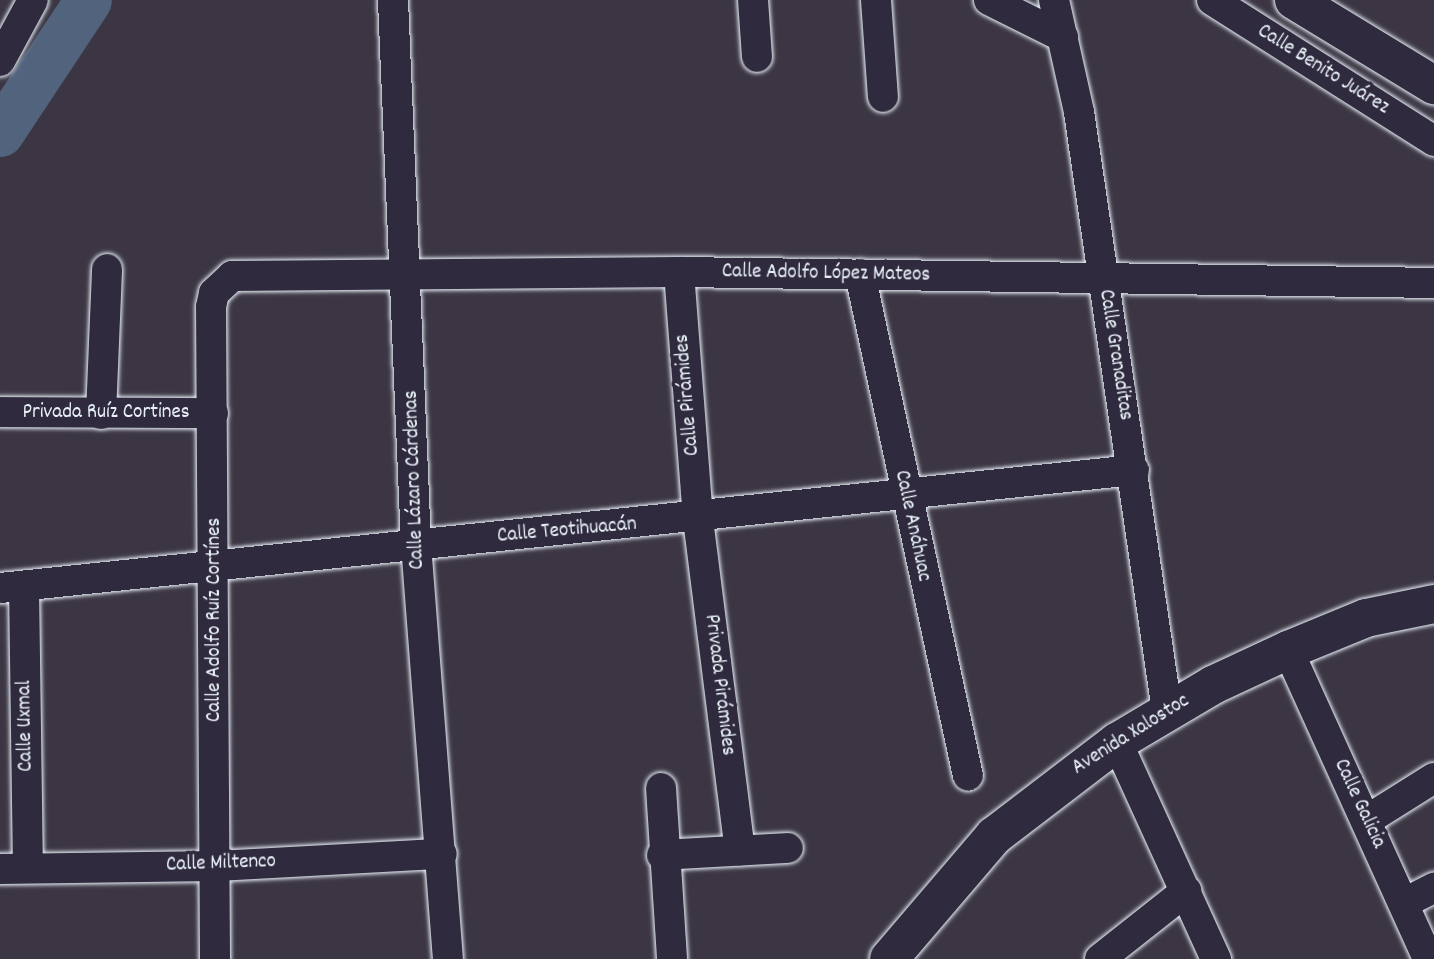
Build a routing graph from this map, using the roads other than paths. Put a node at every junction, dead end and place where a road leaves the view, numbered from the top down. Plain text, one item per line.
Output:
1 (33, 0) edge
2 (393, 0) edge
3 (753, 0) edge
4 (876, 0) edge
5 (989, 0) edge
6 (1054, 0) edge
7 (1212, 0) edge
8 (1294, 0) edge
9 (1063, 37) junction
10 (757, 57) dead end
11 (0, 61) edge
12 (1434, 86) edge
13 (883, 97) dead end
14 (1434, 141) edge
15 (107, 269) dead end
16 (408, 271) junction
17 (679, 272) junction
18 (860, 274) junction
19 (1102, 279) junction
20 (222, 283) joint
21 (1434, 283) edge
22 (0, 412) edge
23 (213, 413) junction
24 (101, 414) junction
25 (1134, 470) junction
26 (905, 495) junction
27 (698, 519) junction
28 (416, 544) junction
29 (215, 567) junction
30 (12, 587) edge
31 (1434, 604) edge
32 (1287, 650) junction
33 (1167, 711) junction
34 (1116, 742) junction
35 (968, 776) dead end
36 (1434, 778) edge
37 (661, 788) dead end
38 (1367, 820) junction
39 (789, 848) dead end
40 (740, 850) junction
41 (442, 855) junction
42 (663, 855) junction
43 (217, 866) junction
44 (14, 868) edge
45 (1434, 888) edge
46 (1186, 891) junction
47 (1404, 904) junction
48 (215, 959) edge
49 (448, 959) edge
50 (671, 959) edge
51 (888, 959) edge
52 (1100, 959) edge
53 (1216, 959) edge
54 (1428, 959) edge

1 - 11 street
2 - 16 street, Calle Lázaro Cárdenas
3 - 10 street
4 - 13 street
5 - 9 street
6 - 9 street, Calle Granaditas
7 - 14 street, Calle Benito Juárez
8 - 12 street
9 - 19 street, Calle Granaditas
15 - 24 street
16 - 17 street, Calle Adolfo López Mateos
16 - 20 street, Calle Adolfo López Mateos
16 - 28 street, Calle Lázaro Cárdenas
17 - 18 street, Calle Adolfo López Mateos
17 - 27 street, Calle Pirámides
18 - 19 street, Calle Adolfo López Mateos
18 - 26 street, Calle Anáhuac
19 - 21 street, Calle Adolfo López Mateos
19 - 25 street, Calle Granaditas
20 - 23 street, Calle Adolfo Ruíz Cortínes
22 - 24 street, Privada Ruíz Cortines
23 - 24 street, Privada Ruíz Cortines
23 - 29 street, Calle Adolfo Ruíz Cortínes
25 - 26 street, Calle Teotihuacán
25 - 33 street, Calle Granaditas
26 - 27 street, Calle Teotihuacán
26 - 35 street, Calle Anáhuac
27 - 28 street, Calle Teotihuacán
27 - 40 street, Privada Pirámides
28 - 29 street, Calle Teotihuacán
28 - 41 street, Calle Lázaro Cárdenas
29 - 30 street, Calle Teotihuacán
29 - 43 street, Calle Adolfo Ruíz Cortínes
30 - 44 street, Calle Uxmal
31 - 32 street, Avenida Xalostoc
32 - 33 street, Avenida Xalostoc
32 - 38 street, Calle Galicia
33 - 34 street, Avenida Xalostoc
34 - 46 street
34 - 51 street, Avenida Xalostoc
36 - 38 street
37 - 42 street
38 - 47 street, Calle Galicia
39 - 40 street
40 - 42 street
41 - 43 street, Calle Miltenco
41 - 49 street, Calle Lázaro Cárdenas
42 - 50 street
43 - 44 street, Calle Miltenco
43 - 48 street, Calle Adolfo Ruíz Cortínes
45 - 47 street
46 - 52 street
46 - 53 street
47 - 54 street, Calle Galicia

